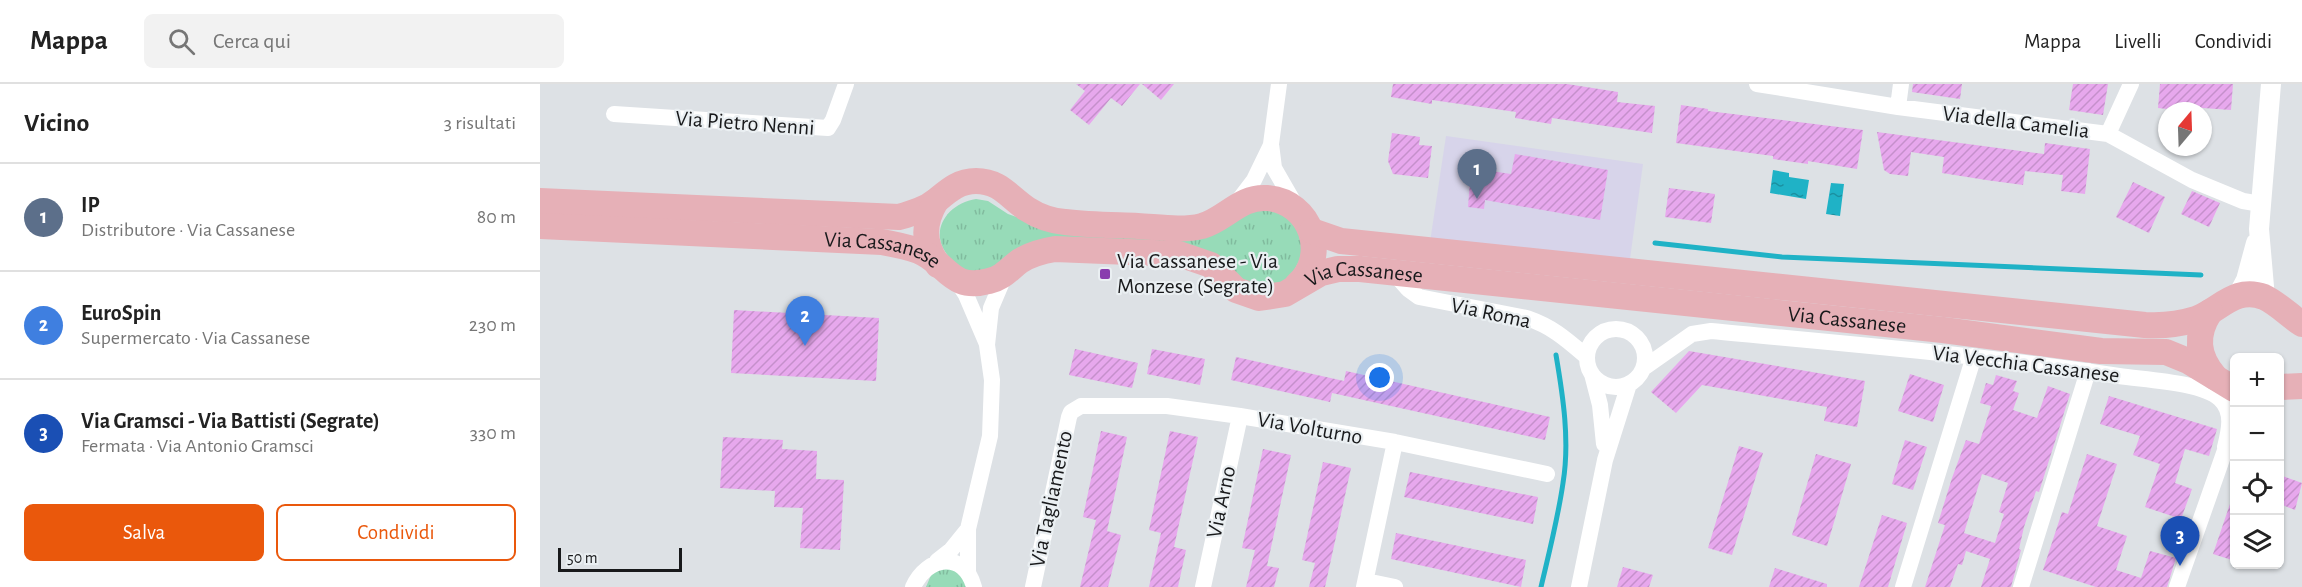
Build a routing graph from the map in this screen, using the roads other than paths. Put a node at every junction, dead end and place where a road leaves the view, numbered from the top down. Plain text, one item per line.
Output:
1 (846, 84) edge
2 (1279, 84) edge
3 (1757, 84) edge
4 (1901, 84) edge
5 (2131, 84) edge
6 (2271, 84) edge
7 (1898, 107) junction
8 (614, 114) dead end
9 (2108, 134) junction
10 (1271, 144) junction
11 (540, 201) edge
12 (936, 201) junction
13 (2261, 204) junction
14 (1234, 208) junction
15 (1305, 221) junction
16 (540, 226) edge
17 (2259, 229) junction
18 (946, 272) junction
19 (1393, 272) junction
20 (1005, 275) junction
21 (1295, 288) junction
22 (2238, 295) junction
23 (2265, 298) junction
24 (2210, 312) junction
25 (2302, 324) edge
26 (987, 345) junction
27 (1974, 356) junction
28 (1587, 357) junction
29 (1645, 367) junction
30 (2088, 371) junction
31 (1592, 374) junction
32 (1629, 384) junction
33 (2302, 386) edge
34 (2284, 387) edge
35 (2229, 388) edge
36 (1071, 412) joint
37 (1240, 416) junction
38 (2230, 437) edge
39 (1395, 442) junction
40 (2225, 447) junction
41 (1605, 460) junction
42 (1547, 474) dead end
43 (968, 529) junction
44 (937, 561) junction
45 (971, 579) edge
46 (1365, 584) edge
47 (913, 587) edge
48 (1033, 587) edge
49 (1203, 587) edge
50 (1395, 587) edge
51 (1579, 587) edge
52 (1903, 587) edge
53 (2020, 587) edge
54 (2177, 587) edge

1 - 8 street, Via Pietro Nenni
2 - 10 street
3 - 7 street, Via della Camelia
4 - 7 street
5 - 9 street
6 - 13 street
7 - 9 street, Via della Camelia
9 - 13 street, Via della Camelia
10 - 14 street
10 - 15 street
11 - 12 main road, Via Cassanese
12 - 14 main road, Via Cassanese
12 - 18 main road
13 - 17 street
14 - 15 main road, Via Cassanese
15 - 21 main road
15 - 24 main road, Via Cassanese
16 - 18 main road, Via Cassanese
17 - 22 street
17 - 23 street
18 - 20 main road, Via Cassanese
18 - 26 street
19 - 21 main road, Via Cassanese
19 - 28 street, Via Roma
19 - 35 main road, Via Cassanese
20 - 21 main road, Via Cassanese
20 - 26 street
22 - 23 main road
22 - 24 main road, Via Cassanese
23 - 25 main road
24 - 35 main road, Via Cassanese
26 - 43 street
27 - 29 street, Via Vecchia Cassanese
27 - 30 street, Via Vecchia Cassanese
27 - 52 street
28 - 29 street
28 - 31 street
29 - 32 street
30 - 40 street, Via Vecchia Cassanese
30 - 53 street
31 - 32 street
31 - 41 street
32 - 41 street
33 - 34 main road
36 - 37 street, Via Volturno
36 - 48 street, Via Tagliamento
37 - 39 street, Via Volturno
37 - 49 street, Via Arno
38 - 40 street
39 - 42 street, Via Volturno
39 - 46 street
40 - 54 street
41 - 51 street
43 - 44 street
43 - 45 street
44 - 45 street
44 - 47 street
46 - 50 street

